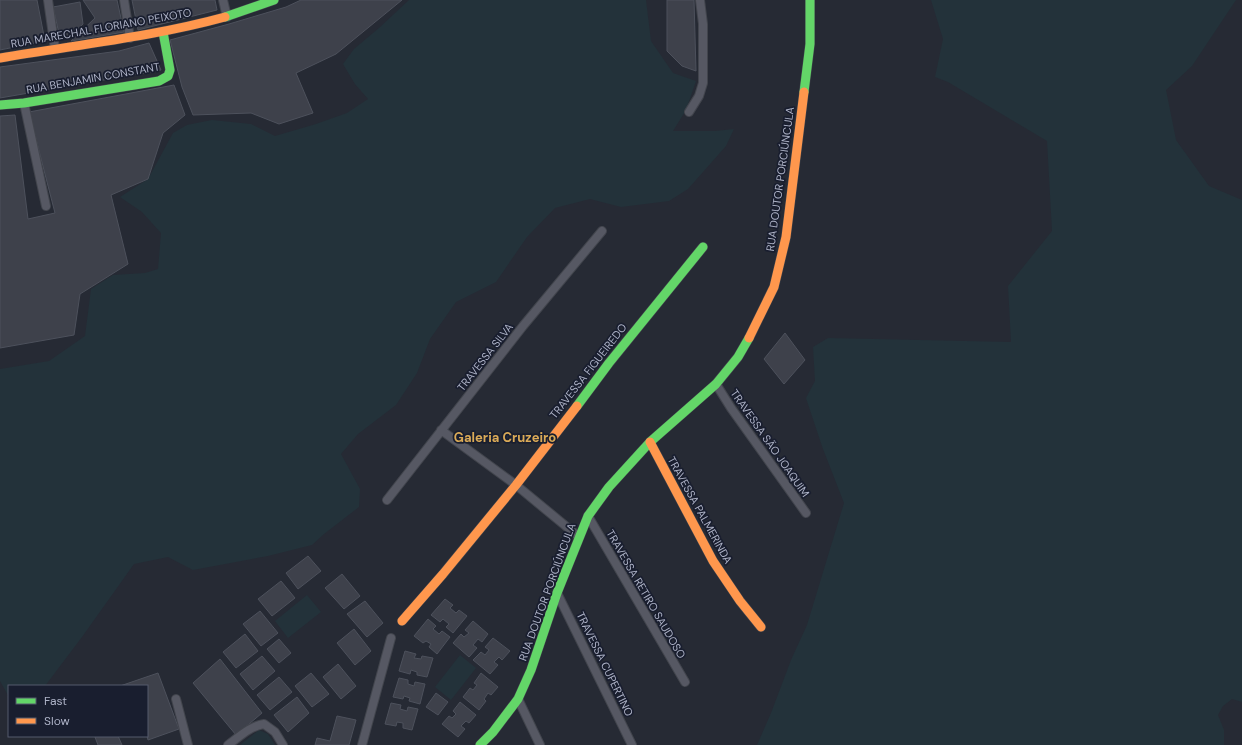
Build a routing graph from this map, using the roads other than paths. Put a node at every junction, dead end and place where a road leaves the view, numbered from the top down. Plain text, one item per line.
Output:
1 (48, 0) edge
2 (124, 0) edge
3 (224, 0) edge
4 (274, 0) edge
5 (700, 0) edge
6 (810, 0) edge
7 (227, 17) junction
8 (163, 32) junction
9 (130, 38) junction
10 (55, 49) junction
11 (0, 58) edge
12 (24, 103) junction
13 (0, 105) edge
14 (689, 112) dead end
15 (46, 206) dead end
16 (602, 231) dead end
17 (703, 247) dead end
18 (716, 384) junction
19 (441, 430) junction
20 (650, 442) junction
21 (516, 485) junction
22 (387, 500) dead end
23 (806, 513) dead end
24 (588, 516) junction
25 (579, 537) junction
26 (557, 593) junction
27 (402, 620) dead end
28 (761, 627) dead end
29 (391, 638) dead end
30 (685, 682) dead end
31 (518, 698) junction
32 (176, 699) dead end
33 (188, 745) edge
34 (228, 745) edge
35 (283, 745) edge
36 (362, 745) edge
37 (480, 745) edge
38 (540, 745) edge
39 (632, 745) edge

1 - 10 street
2 - 9 street
3 - 7 street
4 - 7 main road, RUA MARECHAL FLORIANO PEIXOTO
5 - 14 street
6 - 18 main road, RUA DOUTOR PORCIÚNCULA
7 - 8 main road, RUA MARECHAL FLORIANO PEIXOTO
8 - 9 main road, RUA MARECHAL FLORIANO PEIXOTO
8 - 12 main road, RUA BENJAMIN CONSTANT
9 - 10 main road, RUA MARECHAL FLORIANO PEIXOTO
10 - 11 main road, RUA MARECHAL FLORIANO PEIXOTO
12 - 13 main road, RUA BENJAMIN CONSTANT
12 - 15 street
16 - 19 street, TRAVESSA SILVA
17 - 21 main road, TRAVESSA FIGUEIREDO
18 - 20 main road, RUA DOUTOR PORCIÚNCULA
18 - 23 street, TRAVESSA SÃO JOAQUIM
19 - 21 street
19 - 22 street, TRAVESSA SILVA
20 - 24 main road, RUA DOUTOR PORCIÚNCULA
20 - 28 main road, TRAVESSA PALMERINDA
21 - 25 street
21 - 27 main road, TRAVESSA FIGUEIREDO
24 - 25 main road, RUA DOUTOR PORCIÚNCULA
24 - 30 street, TRAVESSA RETIRO SAUDOSO
25 - 26 main road, RUA DOUTOR PORCIÚNCULA
26 - 31 main road, RUA DOUTOR PORCIÚNCULA
26 - 39 street, TRAVESSA CUPERTINO
29 - 36 street
31 - 37 main road, RUA DOUTOR PORCIÚNCULA
31 - 38 street
32 - 33 street
34 - 35 street

